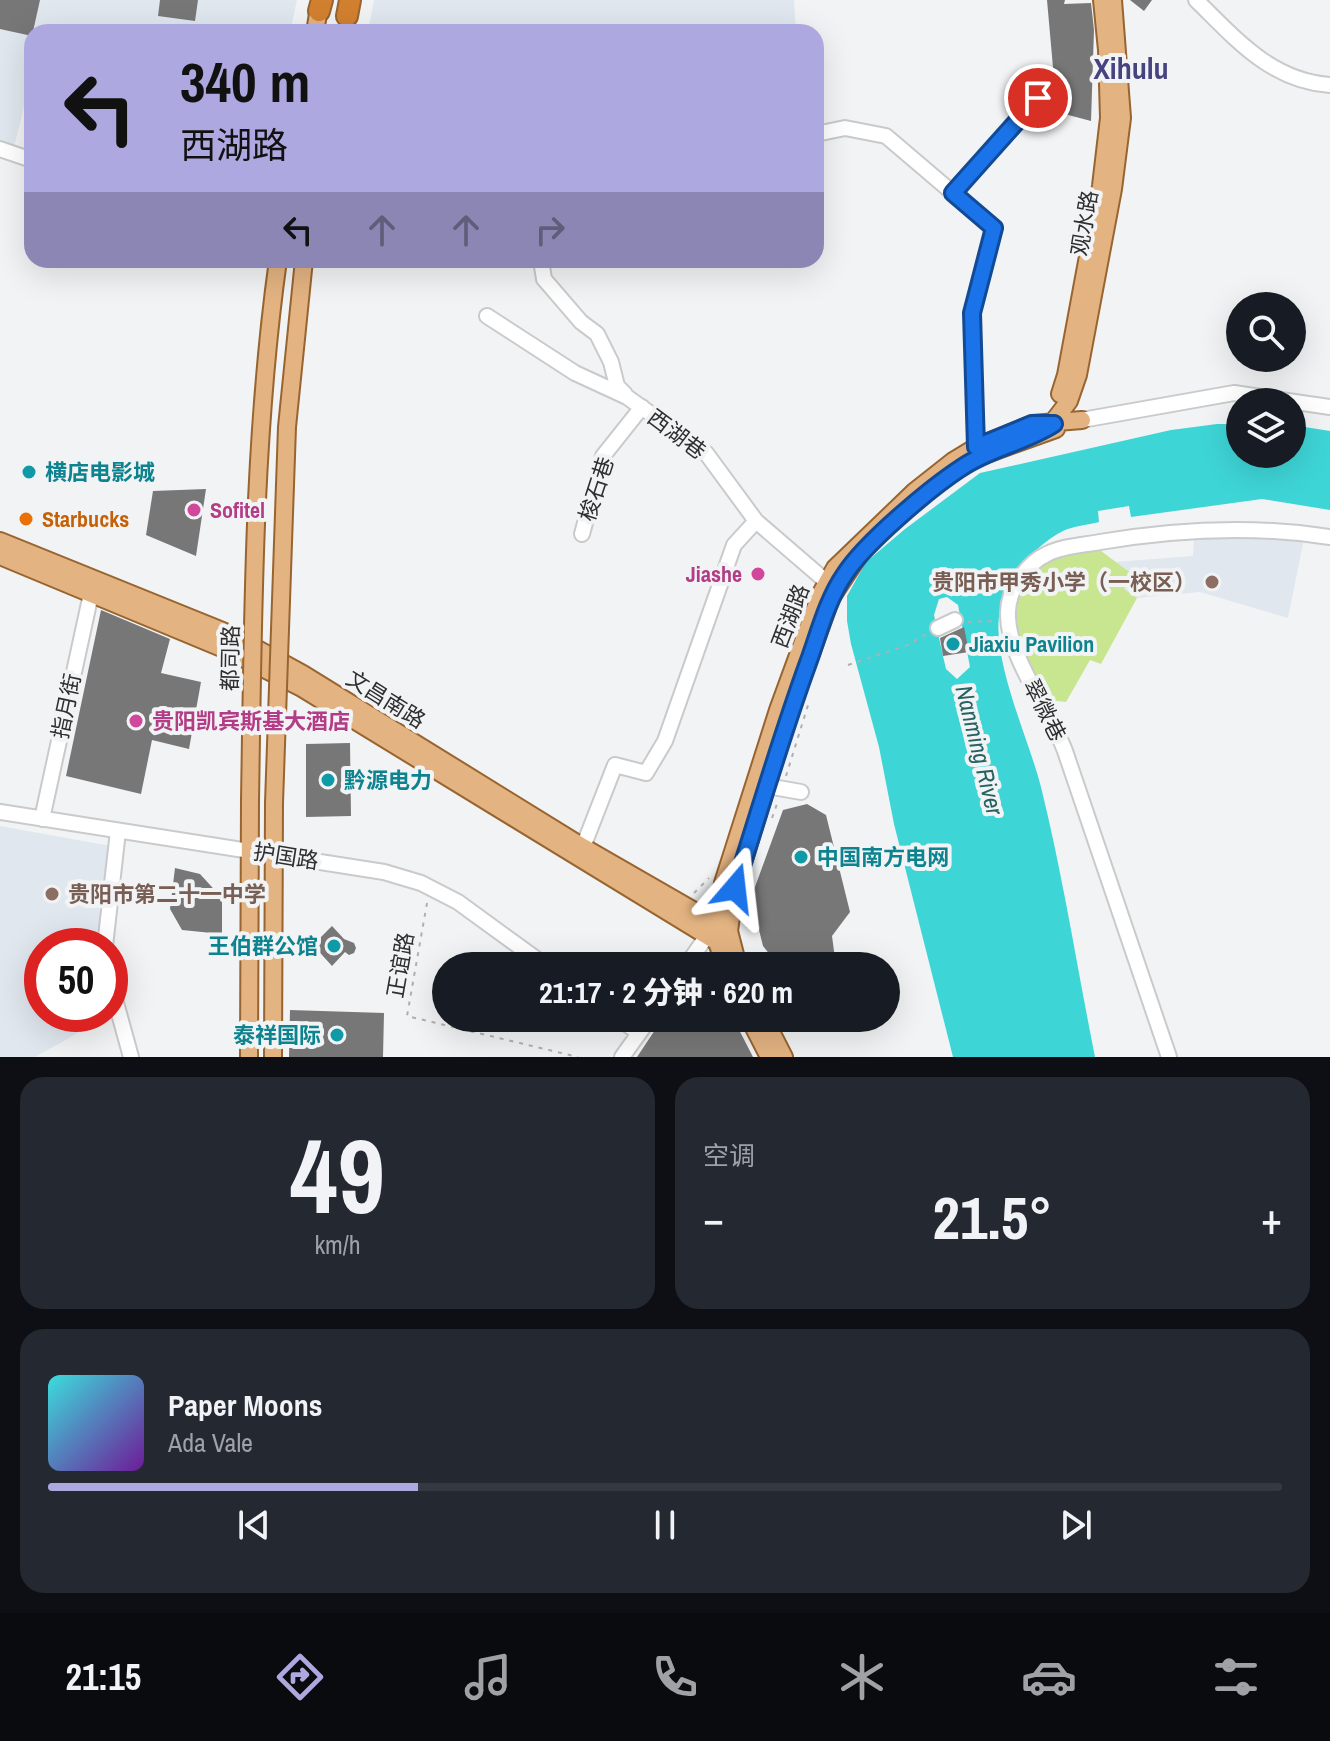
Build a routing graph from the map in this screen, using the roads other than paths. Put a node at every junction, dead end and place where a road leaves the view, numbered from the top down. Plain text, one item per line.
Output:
1 (1102, 0) edge
2 (1113, 0) edge
3 (1196, 0) edge
4 (321, 4) edge
5 (317, 24) edge
6 (1330, 85) edge
7 (1056, 100) dead end
8 (824, 132) edge
9 (0, 149) edge
10 (24, 157) edge
11 (953, 193) junction
12 (277, 268) edge
13 (303, 268) edge
14 (542, 268) edge
15 (487, 316) dead end
16 (627, 397) junction
17 (642, 407) junction
18 (1330, 407) edge
19 (1082, 420) junction
20 (1054, 424) junction
21 (1033, 430) junction
22 (976, 447) junction
23 (756, 521) junction
24 (582, 534) dead end
25 (1330, 537) edge
26 (0, 541) edge
27 (0, 556) edge
28 (832, 585) junction
29 (91, 594) junction
30 (955, 620) road end
31 (938, 628) road end
32 (775, 787) junction
33 (801, 792) dead end
34 (0, 812) edge
35 (42, 819) junction
36 (118, 831) junction
37 (583, 847) junction
38 (250, 851) junction
39 (274, 854) junction
40 (107, 928) edge
41 (717, 933) junction
42 (527, 952) edge
43 (699, 952) edge
44 (722, 952) edge
45 (729, 952) edge
46 (124, 1032) edge
47 (756, 1032) edge
48 (771, 1032) edge
49 (639, 1033) edge
50 (273, 1056) edge
51 (131, 1057) edge
52 (249, 1057) edge
53 (622, 1057) edge
54 (769, 1057) edge
55 (784, 1057) edge
56 (1169, 1057) edge

1 - 21 main road, 观水路
2 - 20 main road, 观水路
3 - 6 street
4 - 5 main road
7 - 11 street
8 - 11 street
9 - 10 street
11 - 22 street
12 - 38 main road, 都司路, bridge
13 - 39 main road, bridge
14 - 16 street
15 - 16 street, 西湖巷
16 - 17 street, 西湖巷
17 - 23 street, 西湖巷
17 - 24 street, 梭石巷
18 - 19 street, 西湖路
19 - 20 main road, 西湖路
19 - 21 main road, 西湖路
20 - 21 main road
21 - 22 main road, 西湖路
21 - 28 main road, 西湖路
22 - 28 main road, 西湖路
23 - 28 street, 西湖巷
23 - 37 street
25 - 56 street, 翠微巷
26 - 37 main road, 文昌南路
27 - 29 main road, 文昌南路
28 - 32 main road, 西湖路
28 - 41 main road, 西湖路
29 - 35 street, 指月街
29 - 41 main road, 文昌南路
30 - 31 street
32 - 33 street
32 - 41 main road, 西湖路
34 - 35 street, 护国路
35 - 36 street, 护国路
36 - 38 street, 护国路
36 - 40 street
37 - 41 main road, 文昌南路
38 - 39 street, 护国路
38 - 52 main road, 都司路
39 - 42 street, 护国路
39 - 50 main road
41 - 43 street
41 - 44 main road, 西湖路
41 - 45 main road, 西湖路
46 - 51 street
47 - 54 main road
48 - 55 main road
49 - 53 street

